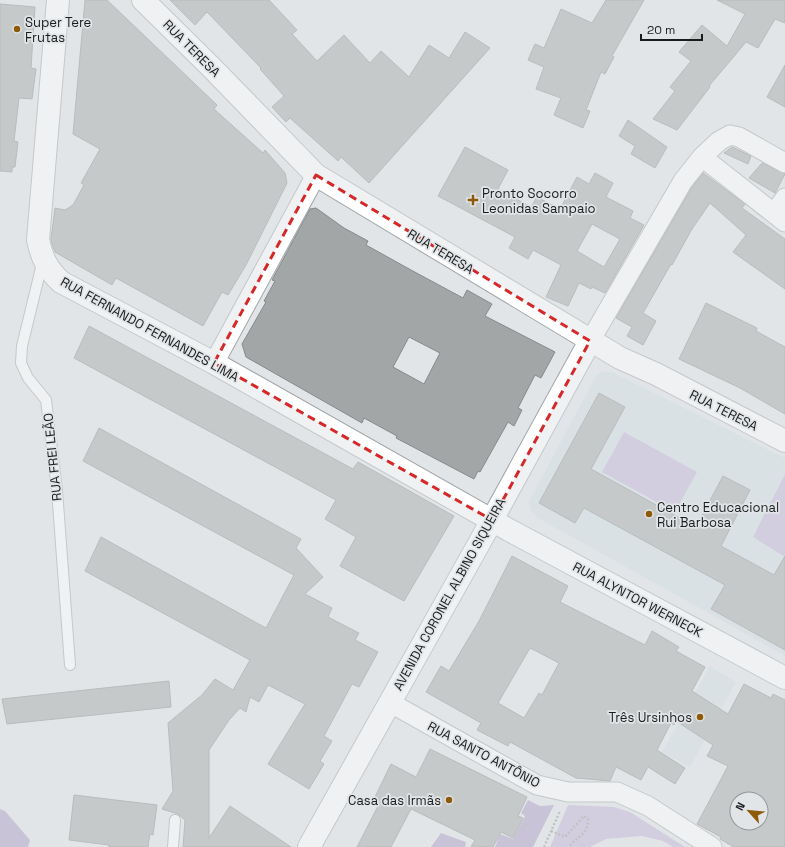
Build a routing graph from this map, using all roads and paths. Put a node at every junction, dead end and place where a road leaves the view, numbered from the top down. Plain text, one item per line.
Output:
1 (58, 0) edge
2 (143, 0) edge
3 (702, 157) junction
4 (785, 163) edge
5 (316, 175) junction
6 (781, 211) edge
7 (43, 260) junction
8 (590, 341) junction
9 (214, 363) junction
10 (785, 441) edge
11 (492, 520) junction
12 (70, 665) dead end
13 (785, 678) edge
14 (389, 702) junction
15 (568, 792) junction
16 (175, 820) dead end
17 (551, 831) junction
18 (173, 847) edge
19 (309, 847) edge
20 (544, 847) edge
21 (569, 847) edge
22 (712, 847) edge

1 - 7 main road, RUA FERNANDO FERNANDES LIMA
2 - 5 main road, RUA TERESA
3 - 4 street
3 - 6 street
3 - 8 street
5 - 8 main road, RUA TERESA
5 - 9 street
7 - 9 main road, RUA FERNANDO FERNANDES LIMA
7 - 12 lane, RUA FREI LEÃO
8 - 10 main road, RUA TERESA
8 - 11 main road, AVENIDA CORONEL ALBINO SIQUEIRA
9 - 11 main road, RUA FERNANDO FERNANDES LIMA
11 - 13 main road, RUA ALYNTOR WERNECK
11 - 14 main road, AVENIDA CORONEL ALBINO SIQUEIRA
14 - 15 street, RUA SANTO ANTÔNIO
14 - 19 main road, AVENIDA CORONEL ALBINO SIQUEIRA
15 - 17 path
15 - 22 street, RUA SANTO ANTÔNIO
16 - 18 lane
17 - 20 path
17 - 21 path

